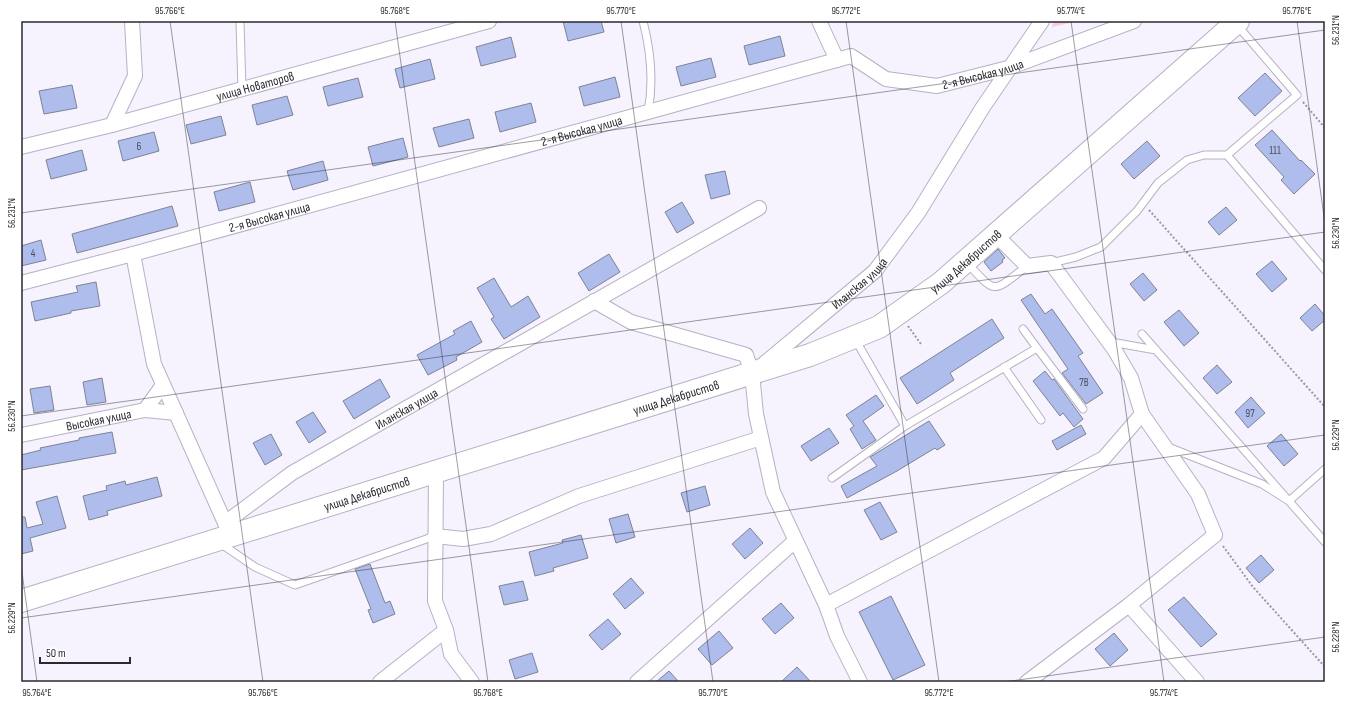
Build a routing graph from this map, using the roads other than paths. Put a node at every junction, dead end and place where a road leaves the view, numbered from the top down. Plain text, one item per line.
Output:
1 (132, 21) edge
2 (240, 21) edge
3 (489, 21) edge
4 (644, 21) edge
5 (819, 21) edge
6 (1042, 21) edge
7 (1134, 21) edge
8 (1236, 22) edge
9 (837, 60) junction
10 (1008, 68) junction
11 (242, 90) junction
12 (648, 112) junction
13 (112, 125) junction
14 (21, 147) edge
15 (1227, 155) junction
16 (759, 208) dead end
17 (996, 235) junction
18 (133, 254) junction
19 (966, 262) junction
20 (1051, 263) junction
21 (1027, 266) junction
22 (1325, 270) edge
23 (21, 283) edge
24 (594, 301) junction
25 (1023, 329) dead end
26 (1142, 334) dead end
27 (854, 337) junction
28 (1109, 342) junction
29 (1037, 348) junction
30 (1156, 350) junction
31 (1004, 367) junction
32 (752, 373) junction
33 (163, 385) junction
34 (1083, 409) dead end
35 (145, 410) junction
36 (176, 413) junction
37 (1142, 414) junction
38 (1041, 420) dead end
39 (905, 426) junction
40 (21, 435) edge
41 (761, 438) junction
42 (1164, 445) junction
43 (1325, 469) edge
44 (436, 472) junction
45 (832, 478) dead end
46 (1289, 501) junction
47 (224, 533) junction
48 (435, 536) junction
49 (795, 541) junction
50 (1325, 542) edge
51 (21, 601) edge
52 (826, 605) junction
53 (1129, 605) junction
54 (446, 630) junction
55 (380, 682) edge
56 (472, 682) edge
57 (637, 682) edge
58 (860, 682) edge
59 (1027, 682) edge
60 (1197, 682) edge

1 - 13 street
2 - 11 lane
3 - 11 street, улица Новаторов
4 - 12 lane
5 - 9 street
6 - 10 street, Иланская улица
7 - 10 street, 2-я Высокая улица
8 - 15 lane
8 - 17 main road, улица Декабристов
9 - 10 street, 2-я Высокая улица
9 - 12 street, 2-я Высокая улица
10 - 32 street, Иланская улица
11 - 13 street, улица Новаторов
12 - 18 street, 2-я Высокая улица
13 - 14 street, улица Новаторов
15 - 20 lane
15 - 22 lane
16 - 24 street, Иланская улица
17 - 19 main road, улица Декабристов
17 - 21 street
18 - 23 street, 2-я Высокая улица
18 - 33 street
19 - 21 lane
19 - 27 main road, улица Декабристов
20 - 21 street
20 - 28 street
24 - 32 street
24 - 47 street, Иланская улица
25 - 29 lane
26 - 30 lane
27 - 32 main road, улица Декабристов
27 - 39 lane
28 - 30 lane
28 - 37 street
29 - 31 lane
29 - 34 lane
30 - 46 lane
31 - 38 lane
31 - 39 lane
32 - 41 street
32 - 44 main road, улица Декабристов
33 - 35 street
33 - 36 street
35 - 36 street, Высокая улица
35 - 40 street, Высокая улица
36 - 47 street
37 - 42 street
37 - 52 street
39 - 45 lane
41 - 48 street
41 - 49 street
42 - 46 lane
42 - 53 street
43 - 46 lane
44 - 47 main road, улица Декабристов
44 - 48 street
46 - 50 lane
47 - 48 lane
47 - 51 main road, улица Декабристов
48 - 54 street
49 - 52 street
49 - 57 street
52 - 58 street
53 - 59 street
53 - 60 street
54 - 55 street
54 - 56 street

